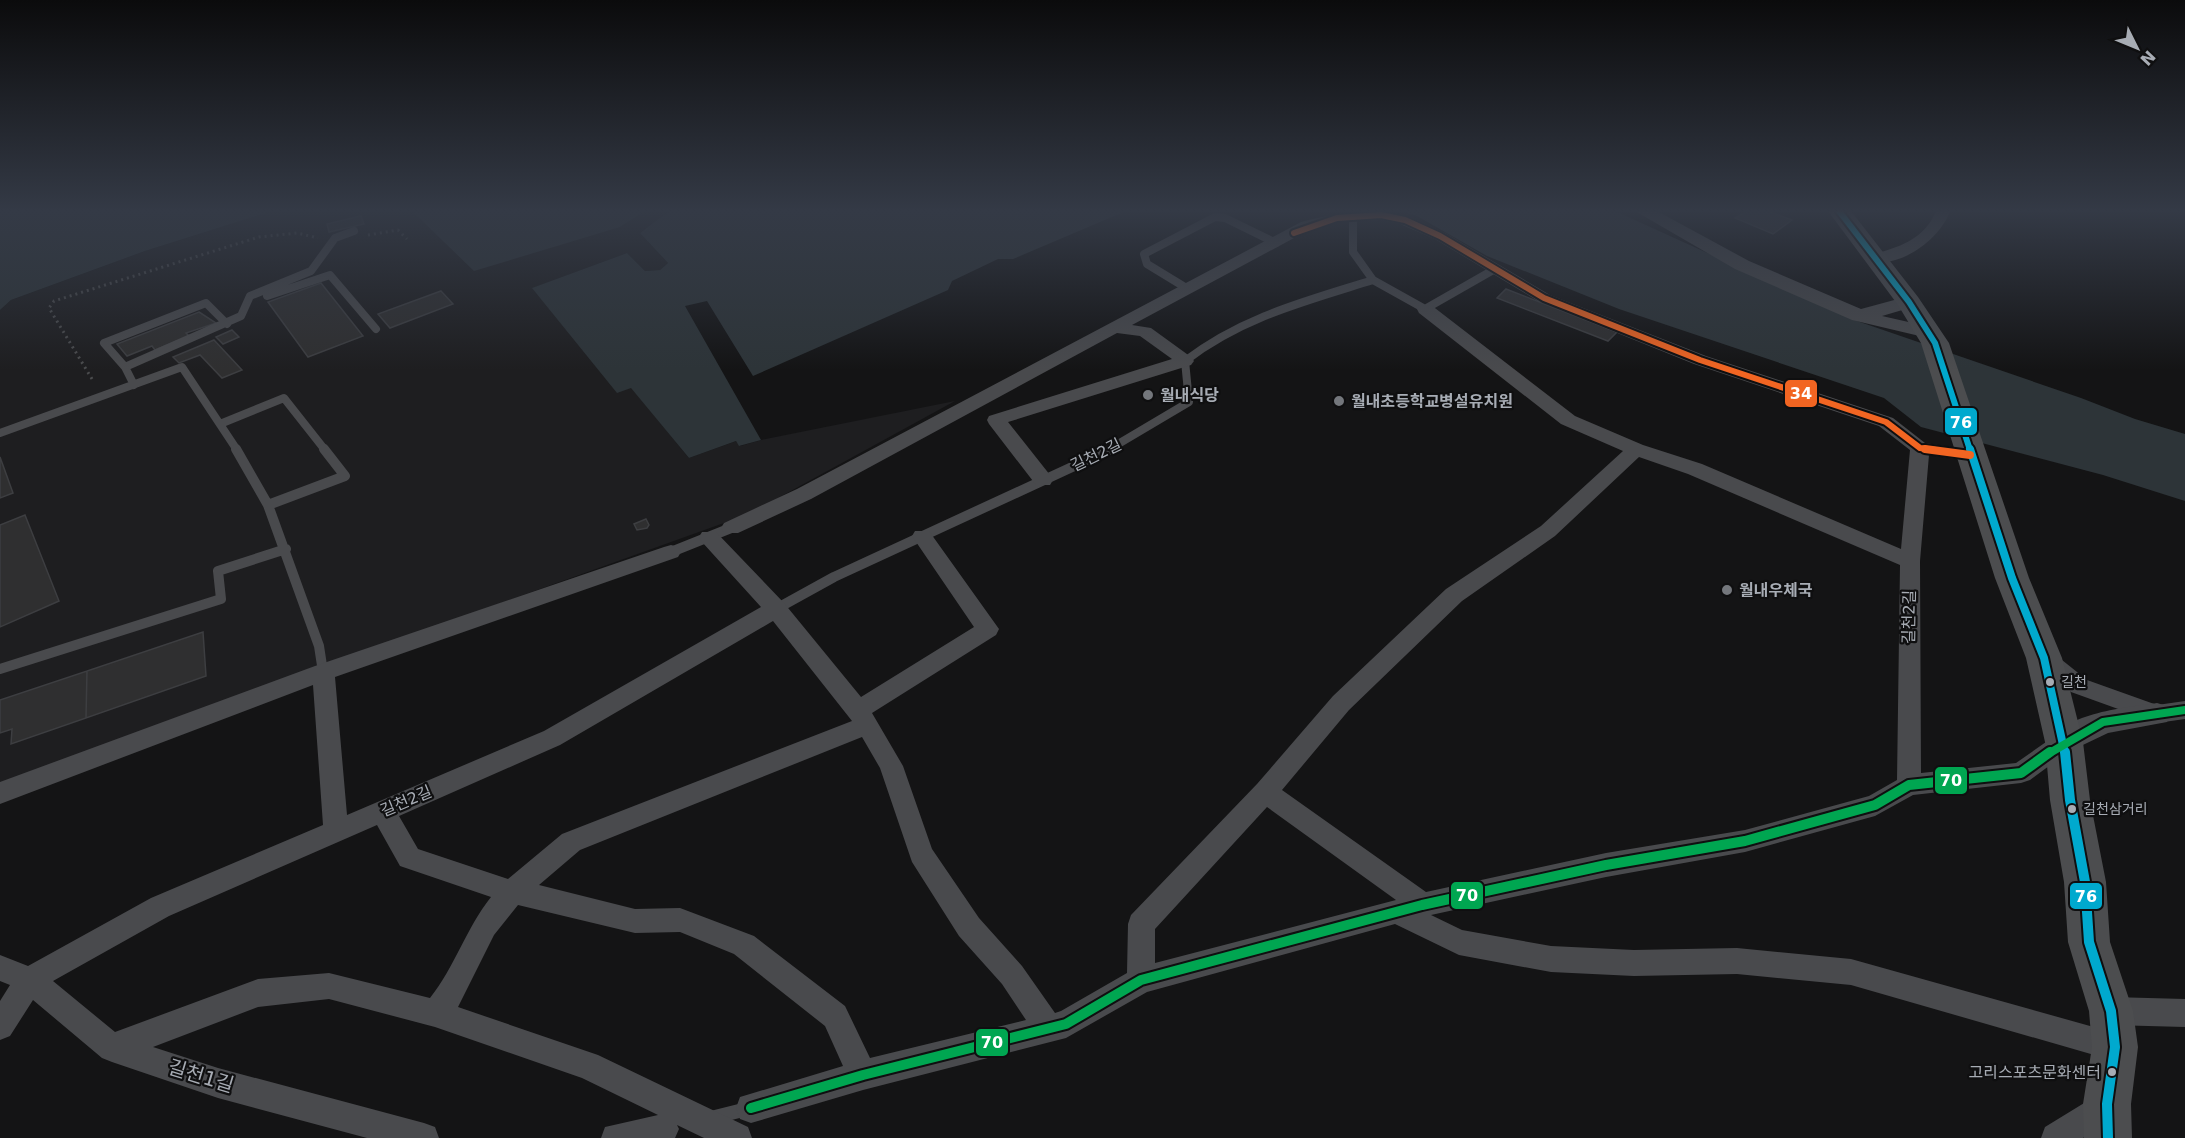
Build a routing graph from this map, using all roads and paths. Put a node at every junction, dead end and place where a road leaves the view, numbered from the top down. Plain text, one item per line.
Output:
1 (172, 264) edge
2 (316, 264) edge
3 (1147, 264) edge
4 (1236, 264) edge
5 (1362, 264) edge
6 (1487, 264) edge
7 (1740, 264) edge
8 (1881, 264) edge
9 (1495, 269) junction
10 (1374, 280) junction
11 (1188, 289) junction
12 (1909, 302) junction
13 (248, 303) junction
14 (1425, 309) junction
15 (1859, 316) junction
16 (226, 324) junction
17 (1114, 328) junction
18 (376, 329) dead end
19 (1931, 338) junction
20 (1185, 361) junction
21 (125, 367) junction
22 (92, 379) dead end
23 (134, 385) junction
24 (220, 424) junction
25 (0, 433) edge
26 (1920, 448) junction
27 (1636, 449) junction
28 (1969, 449) junction
29 (1043, 480) junction
30 (268, 505) junction
31 (720, 532) junction
32 (922, 536) junction
33 (286, 549) junction
34 (671, 552) joint
35 (1910, 561) junction
36 (776, 609) junction
37 (2044, 658) junction
38 (0, 669) edge
39 (323, 672) junction
40 (2185, 710) edge
41 (2157, 714) junction
42 (863, 717) junction
43 (2064, 742) junction
44 (1910, 785) junction
45 (1266, 791) junction
46 (0, 793) edge
47 (383, 811) junction
48 (336, 831) junction
49 (512, 892) junction
50 (1410, 909) junction
51 (0, 968) edge
52 (30, 980) junction
53 (1141, 980) junction
54 (435, 1013) junction
55 (2185, 1013) edge
56 (0, 1026) edge
57 (1049, 1029) junction
58 (2113, 1029) junction
59 (112, 1048) junction
60 (863, 1075) junction
61 (751, 1108) joint
62 (705, 1120) junction
63 (2108, 1121) edge
64 (664, 1129) joint
65 (424, 1138) edge
66 (616, 1138) edge
67 (737, 1138) edge
68 (2056, 1138) edge

1 - 22 path
2 - 13 lane
3 - 11 lane
4 - 11 street
5 - 10 lane
6 - 9 street
7 - 15 street
8 - 12 main road
9 - 14 lane
9 - 26 street
10 - 14 lane
10 - 20 lane
11 - 17 street
12 - 15 street
12 - 19 main road
13 - 16 lane
13 - 18 lane
14 - 27 street
15 - 19 street
16 - 21 lane
16 - 21 lane
17 - 20 street
17 - 31 street
19 - 28 main road
20 - 29 lane, 길천2길
20 - 29 street
21 - 23 lane
23 - 24 lane
23 - 25 lane
24 - 30 lane
24 - 30 lane
26 - 28 street
26 - 35 street, 길천2길
27 - 35 street
27 - 45 street
28 - 37 main road
29 - 32 lane, 길천2길
30 - 33 lane
31 - 34 lane
31 - 36 street
32 - 36 lane, 길천2길
32 - 42 street
33 - 38 lane
33 - 39 lane
34 - 39 street
35 - 44 street, 길천2길
36 - 42 street
36 - 47 street, 길천2길
37 - 41 street
37 - 43 main road
39 - 46 street
39 - 48 street
40 - 41 street
41 - 43 street
42 - 49 street
42 - 57 street
43 - 44 street
43 - 58 main road
44 - 50 street
45 - 50 street
45 - 53 street
47 - 48 street, 길천2길
47 - 49 street
48 - 52 street, 길천2길
49 - 54 street
49 - 60 street
50 - 53 street
50 - 58 street
51 - 52 street, 길천1길
52 - 56 street
52 - 59 street, 길천1길
53 - 57 street
54 - 59 street
54 - 62 street
55 - 58 street
57 - 60 street
58 - 63 main road
59 - 65 street, 길천1길
60 - 61 street
61 - 62 lane
62 - 64 lane
62 - 67 street
63 - 68 street
64 - 66 street

